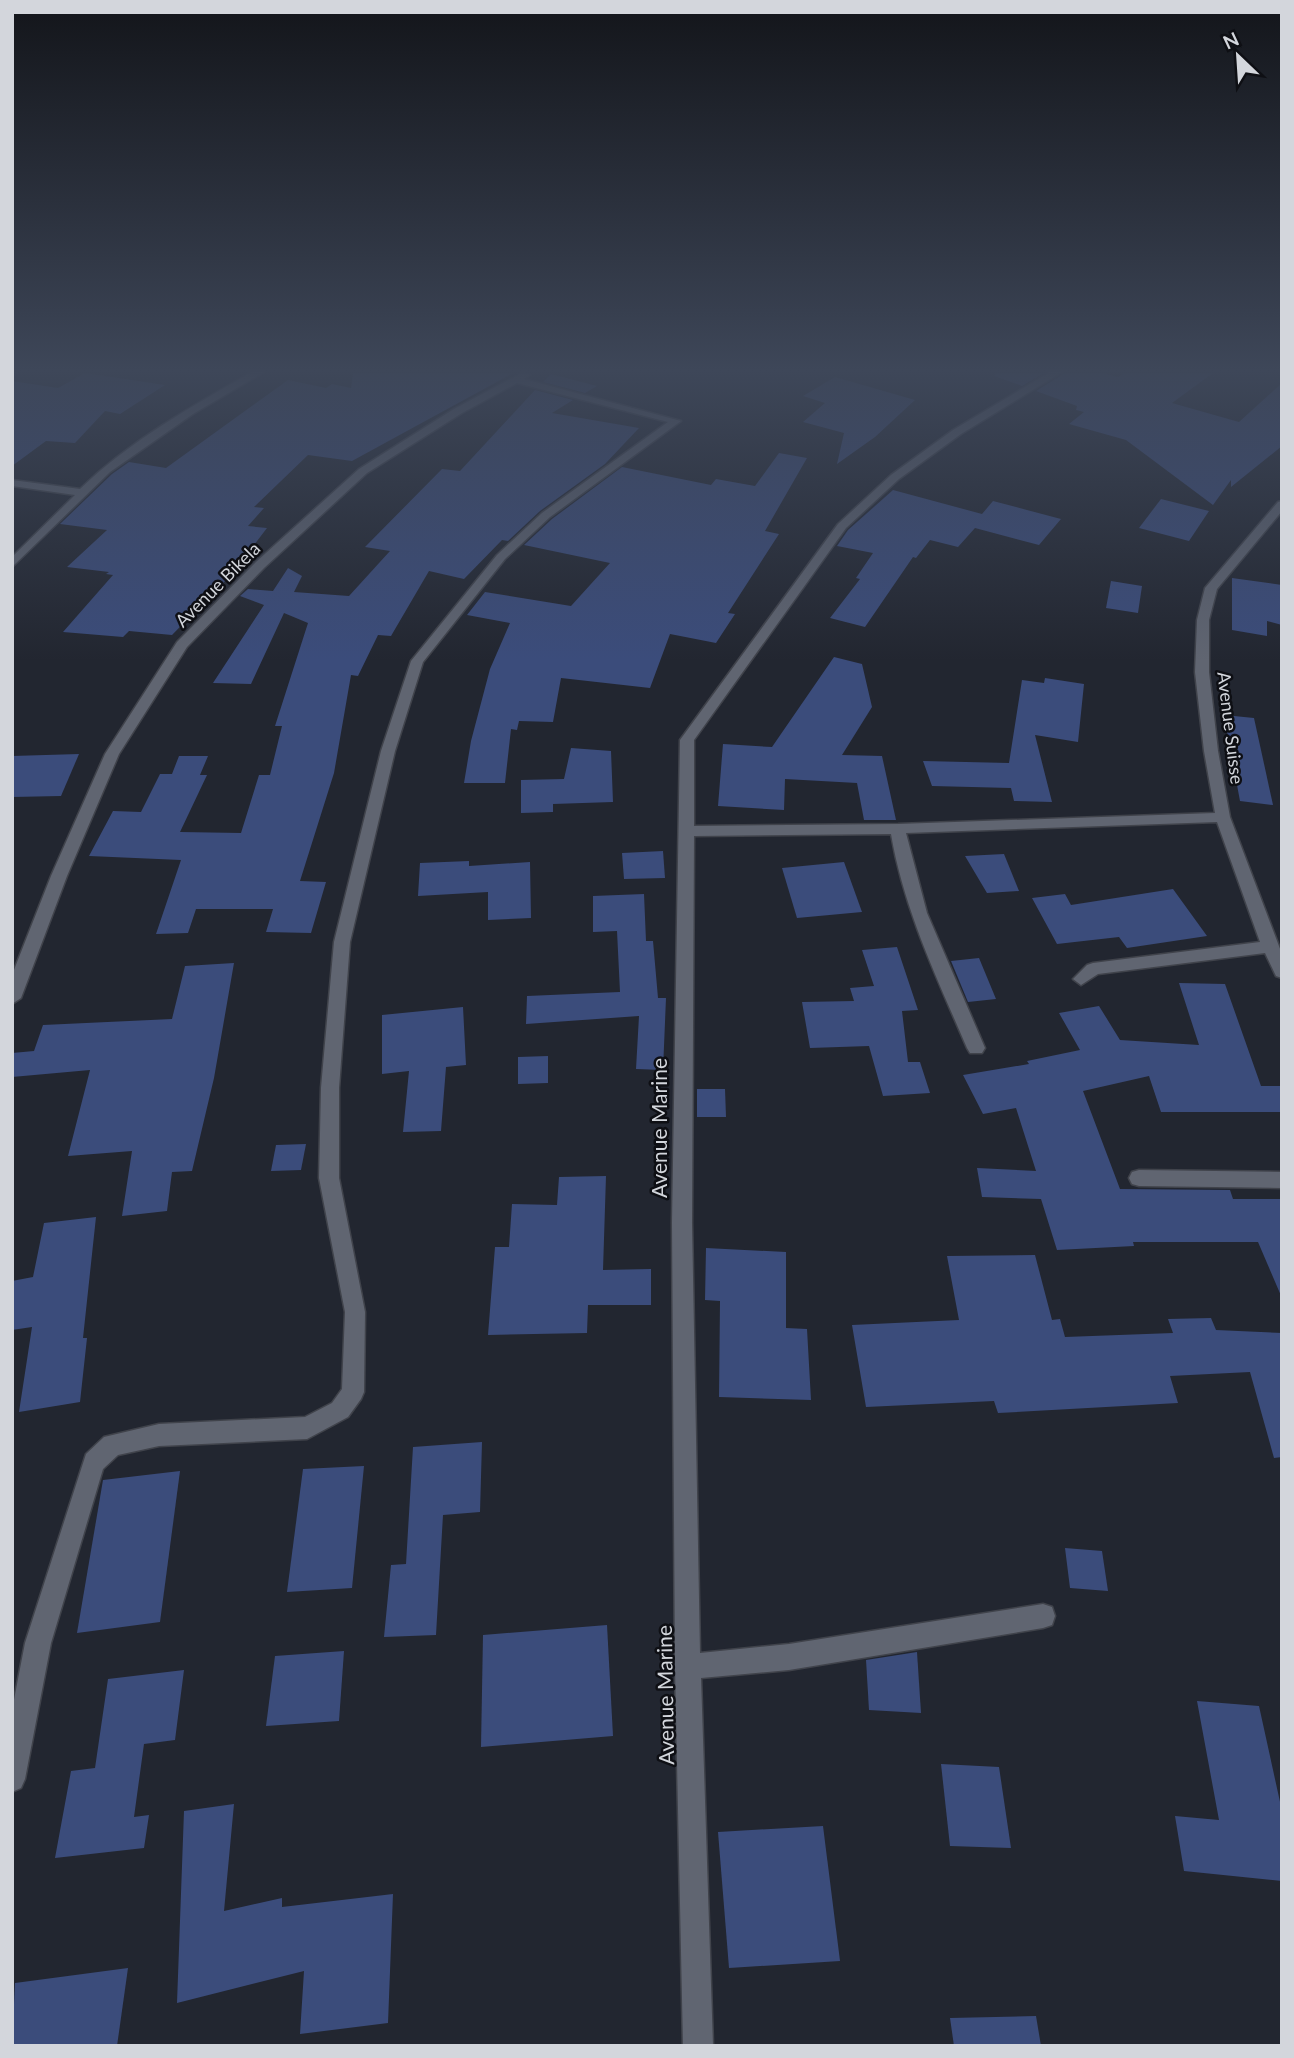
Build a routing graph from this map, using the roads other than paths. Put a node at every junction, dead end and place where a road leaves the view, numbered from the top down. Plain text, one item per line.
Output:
1 (109, 468) edge
2 (368, 468) edge
3 (611, 468) edge
4 (907, 468) edge
5 (12, 483) edge
6 (82, 493) junction
7 (1279, 512) edge
8 (12, 564) edge
9 (1223, 817) junction
10 (898, 829) junction
11 (684, 831) junction
12 (1270, 947) junction
13 (1282, 972) edge
14 (1081, 979) dead end
15 (12, 998) edge
16 (975, 1048) dead end
17 (1139, 1178) dead end
18 (1282, 1180) edge
19 (1043, 1616) dead end
20 (688, 1667) junction
21 (12, 1779) edge
22 (698, 2046) edge

1 - 6 street
2 - 15 street, Avenue Bikela
3 - 21 street
4 - 11 street, Avenue Marine
5 - 6 street
6 - 8 street
7 - 9 street, Avenue Suisse
9 - 10 street
9 - 12 street, Avenue Suisse
10 - 11 street
10 - 16 street
11 - 20 street, Avenue Marine
12 - 13 street, Avenue Suisse
12 - 14 street
17 - 18 street
19 - 20 street
20 - 22 street, Avenue Marine

